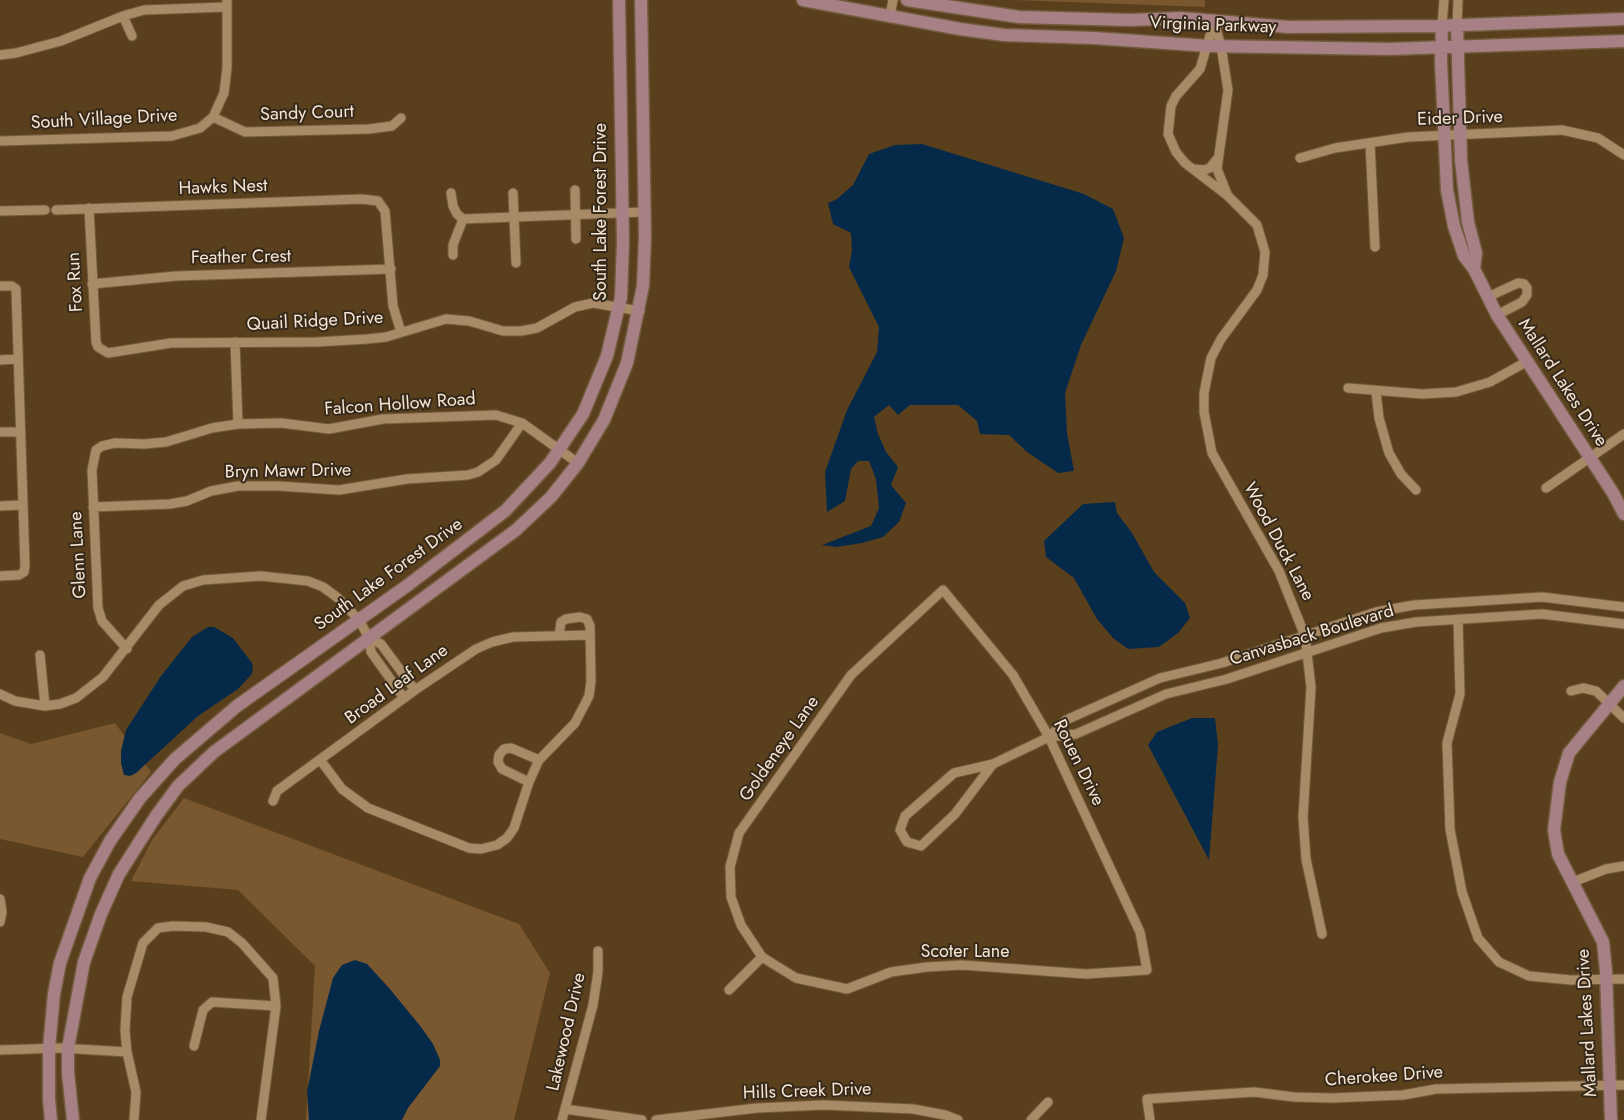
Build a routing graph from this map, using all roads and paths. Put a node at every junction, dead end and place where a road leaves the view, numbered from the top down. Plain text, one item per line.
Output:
1 (619, 0) edge
2 (641, 0) edge
3 (803, 0) edge
4 (893, 0) edge
5 (907, 0) edge
6 (1444, 0) edge
7 (1458, 0) edge
8 (226, 4) edge
9 (123, 16) junction
10 (890, 16) junction
11 (1624, 20) edge
12 (1214, 22) junction
13 (1442, 26) junction
14 (1457, 26) junction
15 (132, 36) dead end
16 (1624, 41) edge
17 (1208, 46) junction
18 (1221, 46) junction
19 (1442, 48) junction
20 (1458, 48) junction
21 (0, 55) edge
22 (213, 117) junction
23 (401, 118) dead end
24 (1444, 136) junction
25 (1461, 136) junction
26 (0, 141) edge
27 (1370, 143) junction
28 (1622, 152) edge
29 (1300, 158) dead end
30 (1217, 159) junction
31 (1190, 168) junction
32 (575, 190) dead end
33 (451, 193) dead end
34 (513, 193) dead end
35 (1228, 196) junction
36 (89, 208) junction
37 (45, 210) dead end
38 (56, 210) dead end
39 (0, 211) edge
40 (622, 212) junction
41 (644, 212) junction
42 (575, 214) junction
43 (514, 215) junction
44 (463, 218) junction
45 (576, 239) dead end
46 (1375, 247) dead end
47 (453, 255) dead end
48 (516, 263) dead end
49 (391, 269) junction
50 (1474, 269) junction
51 (92, 284) junction
52 (0, 286) edge
53 (1488, 297) junction
54 (620, 307) junction
55 (640, 311) junction
56 (1497, 315) junction
57 (401, 332) junction
58 (235, 342) junction
59 (103, 354) joint
60 (18, 359) junction
61 (0, 360) edge
62 (1526, 362) junction
63 (1348, 388) dead end
64 (1376, 392) junction
65 (522, 423) junction
66 (238, 424) junction
67 (0, 432) edge
68 (20, 432) junction
69 (1624, 434) edge
70 (96, 450) joint
71 (560, 450) junction
72 (1590, 457) junction
73 (578, 462) junction
74 (1546, 488) dead end
75 (1416, 490) dead end
76 (22, 505) junction
77 (0, 506) edge
78 (93, 507) junction
79 (1624, 514) edge
80 (0, 576) edge
81 (943, 590) joint
82 (1624, 607) edge
83 (1458, 619) junction
84 (359, 620) junction
85 (1624, 624) edge
86 (590, 635) junction
87 (559, 636) junction
88 (1305, 636) junction
89 (369, 638) junction
90 (127, 649) junction
91 (1308, 653) junction
92 (40, 655) dead end
93 (1624, 686) edge
94 (415, 690) junction
95 (1571, 691) dead end
96 (0, 694) edge
97 (404, 698) junction
98 (1609, 704) junction
99 (45, 706) junction
100 (1624, 718) edge
101 (1049, 737) junction
102 (539, 760) junction
103 (321, 761) junction
104 (993, 764) junction
105 (529, 782) junction
106 (273, 801) dead end
107 (1624, 866) edge
108 (1573, 882) junction
109 (0, 899) edge
110 (0, 922) edge
111 (1322, 934) dead end
112 (598, 951) dead end
113 (762, 957) junction
114 (1147, 970) joint
115 (1606, 979) junction
116 (1624, 979) edge
117 (730, 990) dead end
118 (276, 1006) junction
119 (194, 1046) dead end
120 (49, 1048) junction
121 (68, 1048) junction
122 (0, 1050) edge
123 (127, 1052) junction
124 (1624, 1085) edge
125 (1610, 1086) junction
126 (1048, 1102) dead end
127 (565, 1110) junction
128 (51, 1120) edge
129 (73, 1120) edge
130 (134, 1120) edge
131 (261, 1120) edge
132 (562, 1120) edge
133 (642, 1120) edge
134 (656, 1120) edge
135 (958, 1120) edge
136 (1031, 1120) edge
137 (1150, 1120) edge
138 (1611, 1120) edge

1 - 40 main road, South Lake Forest Drive
2 - 41 main road
3 - 10 main road, Virginia Parkway
4 - 10 street
5 - 12 main road, Virginia Parkway
6 - 13 street
7 - 14 street, Mallard Lakes Drive
8 - 9 street
8 - 22 street
9 - 15 street
9 - 21 street
10 - 17 main road, Virginia Parkway
11 - 14 main road, Virginia Parkway
12 - 13 main road, Virginia Parkway
12 - 17 street, Wood Duck Lane
12 - 18 street, Wood Duck Lane
13 - 14 main road, Virginia Parkway
13 - 19 main road, Mallard Lakes Drive
14 - 20 main road, Mallard Lakes Drive
16 - 20 main road, Virginia Parkway
17 - 18 main road, Virginia Parkway
17 - 31 street, Wood Duck Lane
18 - 19 main road, Virginia Parkway
18 - 30 street, Wood Duck Lane
19 - 20 main road, Virginia Parkway
19 - 24 main road, Mallard Lakes Drive
20 - 25 main road, Mallard Lakes Drive
22 - 23 street, Sandy Court
22 - 26 street, South Village Drive
24 - 25 street, Eider Drive
24 - 27 street, Eider Drive
24 - 50 main road, Mallard Lakes Drive
25 - 28 street, Eider Drive
25 - 50 main road, Mallard Lakes Drive
27 - 29 street, Eider Drive
27 - 46 street
30 - 31 street
30 - 35 street, Wood Duck Lane
31 - 35 street, Wood Duck Lane
32 - 42 street
33 - 44 street
34 - 43 street
35 - 88 street, Wood Duck Lane
36 - 38 street, Hawks Nest
36 - 49 street, Hawks Nest
36 - 51 street, Fox Run
37 - 39 street
40 - 41 street
40 - 42 street
40 - 54 main road, South Lake Forest Drive
41 - 55 main road
42 - 43 street
42 - 45 street
43 - 44 street
43 - 48 street
44 - 47 street
49 - 51 street, Feather Crest
49 - 57 street
50 - 53 main road, Mallard Lakes Drive
51 - 59 street, Fox Run
52 - 60 street
53 - 56 main road, Mallard Lakes Drive
53 - 56 street
54 - 55 street, Quail Ridge Drive
54 - 57 street, Quail Ridge Drive
54 - 71 main road, South Lake Forest Drive
55 - 73 main road
56 - 62 main road, Mallard Lakes Drive
57 - 58 street, Quail Ridge Drive
58 - 59 street, Quail Ridge Drive
58 - 66 street
60 - 61 street
60 - 68 street
62 - 64 street
62 - 72 main road, Mallard Lakes Drive
63 - 64 street
64 - 75 street
65 - 66 street, Falcon Hollow Road
65 - 71 street, Falcon Hollow Road
65 - 78 street, Bryn Mawr Drive
66 - 70 street, Falcon Hollow Road
67 - 68 street
68 - 76 street
69 - 72 street
70 - 78 street, Glenn Lane
71 - 73 street, Falcon Hollow Road
71 - 84 main road, South Lake Forest Drive
72 - 74 street
72 - 79 main road, Mallard Lakes Drive
73 - 89 main road
76 - 77 street
76 - 80 street
78 - 90 street, Glenn Lane
81 - 101 street, Rouen Drive
81 - 113 street, Goldeneye Lane
82 - 88 street, Canvasback Boulevard
83 - 85 street, Canvasback Boulevard
83 - 91 street, Canvasback Boulevard
83 - 115 street
84 - 89 street
84 - 90 street
84 - 120 main road, South Lake Forest Drive
86 - 87 street, Broad Leaf Lane
86 - 87 street
86 - 102 street
87 - 94 street, Broad Leaf Lane
88 - 91 street, Wood Duck Lane
88 - 101 street, Canvasback Boulevard
89 - 94 street
89 - 97 street
89 - 121 main road
90 - 99 street
91 - 101 street, Canvasback Boulevard
91 - 111 street, Wood Duck Lane
92 - 99 street
93 - 98 main road, Mallard Lakes Drive
94 - 97 street, Broad Leaf Lane
95 - 98 street
96 - 99 street
97 - 103 street, Broad Leaf Lane
98 - 100 street
98 - 108 main road, Mallard Lakes Drive
101 - 104 street, Canvasback Boulevard
101 - 114 street, Rouen Drive
102 - 105 street
102 - 105 street
103 - 105 street
103 - 106 street, Broad Leaf Lane
104 - 104 street, Canvasback Boulevard
107 - 108 street
108 - 115 main road, Mallard Lakes Drive
109 - 110 street
112 - 127 street, Lakewood Drive
113 - 114 street, Scoter Lane
113 - 117 street
115 - 116 street
115 - 125 main road, Mallard Lakes Drive
118 - 119 street
118 - 123 street
118 - 131 street
120 - 121 street
120 - 122 street
120 - 128 main road, South Lake Forest Drive
121 - 123 street
121 - 129 main road
123 - 130 street
124 - 125 street, Cherokee Drive
125 - 137 street, Cherokee Drive
125 - 138 main road, Mallard Lakes Drive
126 - 136 street
127 - 132 street, Lakewood Drive
127 - 133 street
134 - 135 street, Hills Creek Drive

